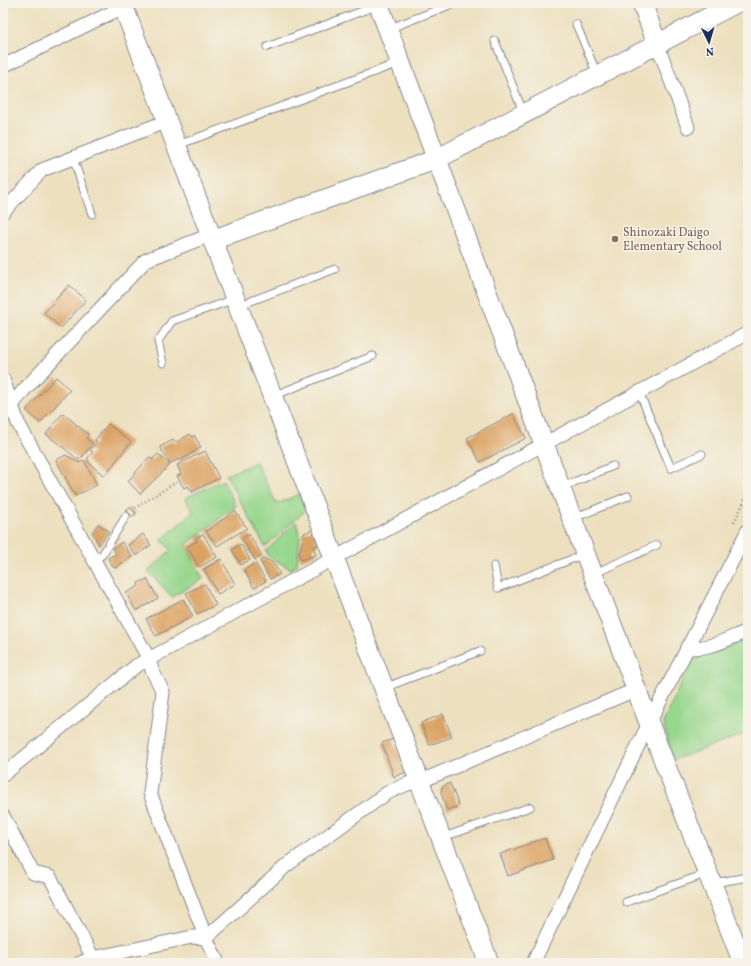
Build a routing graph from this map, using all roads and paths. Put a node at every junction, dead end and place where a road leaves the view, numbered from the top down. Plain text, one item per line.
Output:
1 (455, 3) edge
2 (642, 3) edge
3 (736, 3) edge
4 (125, 4) edge
5 (379, 4) edge
6 (576, 24) dead end
7 (388, 29) junction
8 (495, 41) dead end
9 (657, 43) junction
10 (267, 47) dead end
11 (401, 62) junction
12 (3, 66) edge
13 (598, 76) junction
14 (524, 114) junction
15 (167, 121) junction
16 (688, 128) dead end
17 (176, 146) junction
18 (73, 158) junction
19 (437, 158) junction
20 (3, 212) edge
21 (92, 214) dead end
22 (211, 238) junction
23 (335, 269) dead end
24 (236, 303) junction
25 (748, 333) edge
26 (373, 356) dead end
27 (163, 363) dead end
28 (3, 379) edge
29 (639, 392) junction
30 (271, 397) junction
31 (11, 405) junction
32 (3, 417) edge
33 (543, 445) junction
34 (702, 454) dead end
35 (613, 466) dead end
36 (176, 482) dead end
37 (560, 488) junction
38 (628, 496) dead end
39 (133, 510) dead end
40 (126, 516) dead end
41 (572, 519) junction
42 (748, 530) edge
43 (657, 545) dead end
44 (585, 554) junction
45 (333, 559) junction
46 (95, 560) junction
47 (494, 566) dead end
48 (593, 574) junction
49 (748, 631) edge
50 (687, 647) junction
51 (480, 651) dead end
52 (149, 660) junction
53 (384, 688) junction
54 (637, 689) junction
55 (649, 723) junction
56 (3, 775) edge
57 (419, 782) junction
58 (530, 807) dead end
59 (3, 816) edge
60 (441, 838) junction
61 (748, 877) edge
62 (710, 878) junction
63 (626, 902) dead end
64 (206, 938) junction
65 (93, 958) junction
66 (80, 963) edge
67 (218, 963) edge
68 (489, 963) edge
69 (533, 963) edge
70 (743, 963) edge

1 - 7 lane
2 - 9 street
3 - 9 street
4 - 12 street
4 - 15 street
5 - 7 street
5 - 10 lane
6 - 13 lane
7 - 11 street
8 - 14 lane
9 - 13 street
9 - 16 street
11 - 17 lane
11 - 19 street
13 - 14 street
14 - 19 street
15 - 17 street
15 - 18 street
17 - 22 street
18 - 20 street
18 - 21 lane
19 - 22 street
19 - 33 street
22 - 24 street
22 - 31 street
23 - 24 lane
24 - 27 lane
24 - 30 street
25 - 29 street
26 - 30 lane
28 - 31 street
29 - 33 street
29 - 34 lane
30 - 45 street
31 - 32 street
31 - 46 street
33 - 37 street
33 - 45 street
35 - 37 lane
36 - 39 path
37 - 41 street
38 - 41 lane
40 - 46 lane
41 - 44 street
42 - 50 street
43 - 48 lane
44 - 47 lane
44 - 48 street
45 - 52 street
45 - 53 street
46 - 52 street
48 - 54 street
49 - 50 street
50 - 55 street
51 - 53 lane
52 - 56 street
52 - 64 street
53 - 57 street
54 - 55 street
54 - 57 street
55 - 62 street
55 - 69 street
57 - 60 street
57 - 64 street
58 - 60 lane
59 - 65 street
60 - 68 street
61 - 62 lane
62 - 63 lane
62 - 70 street
64 - 65 street
64 - 67 street
65 - 66 street

